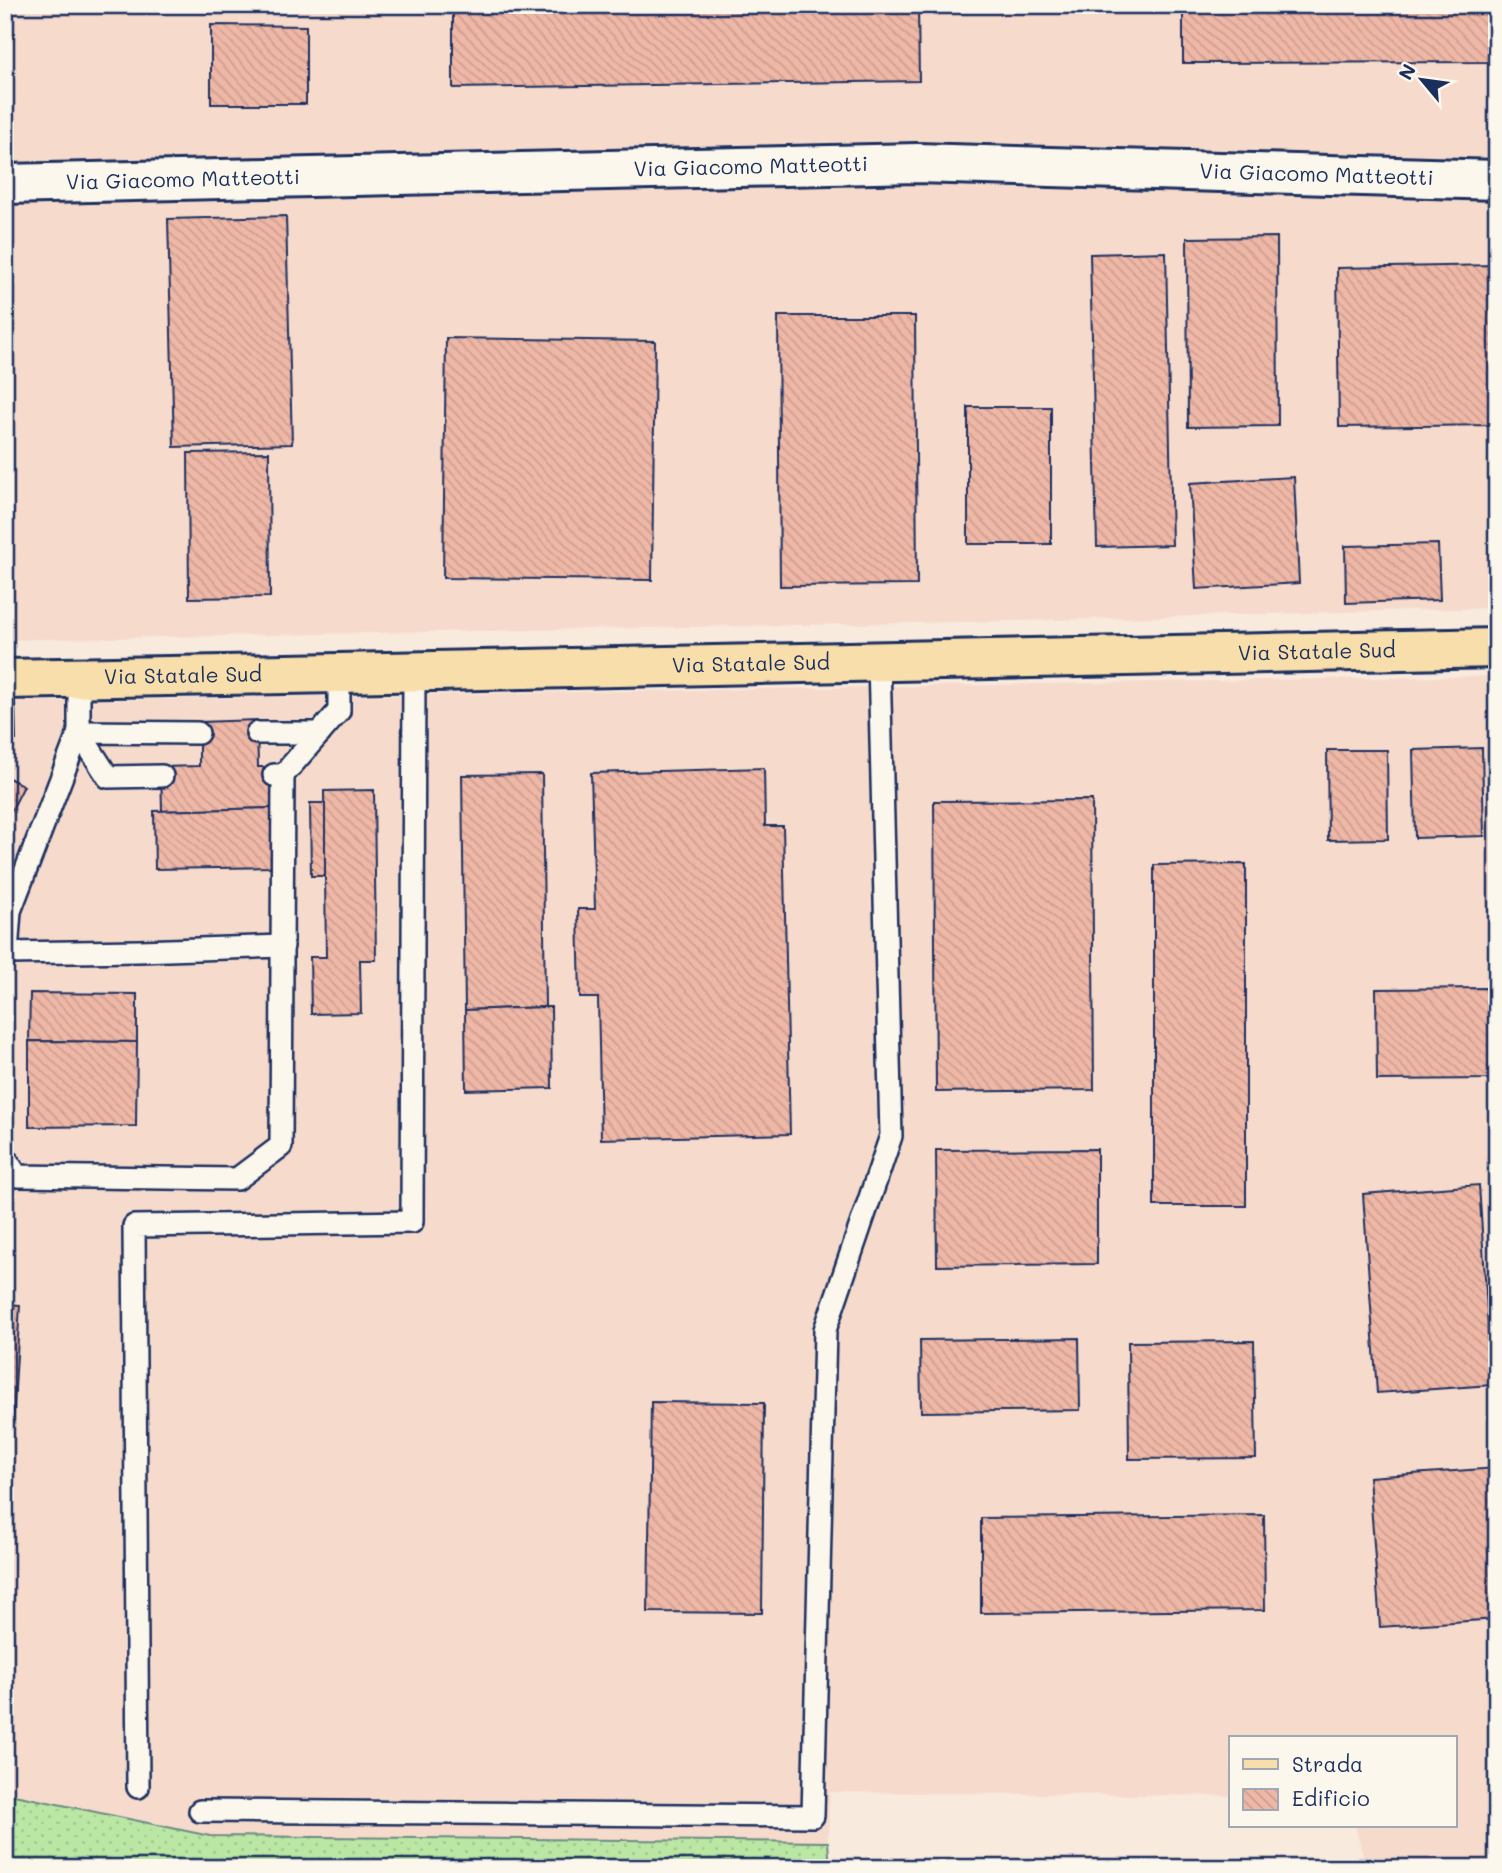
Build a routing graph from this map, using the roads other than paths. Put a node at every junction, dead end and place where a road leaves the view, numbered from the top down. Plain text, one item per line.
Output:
1 (1497, 180) edge
2 (5, 184) edge
3 (1497, 648) edge
4 (879, 661) junction
5 (414, 671) junction
6 (339, 673) junction
7 (79, 678) junction
8 (5, 679) edge
9 (79, 732) junction
10 (198, 733) dead end
11 (257, 733) dead end
12 (320, 733) junction
13 (162, 776) dead end
14 (283, 946) junction
15 (6, 956) edge
16 (5, 1157) edge
17 (138, 1787) dead end
18 (200, 1811) dead end

1 - 2 street, Via Giacomo Matteotti
3 - 4 main road, Via Statale Sud
4 - 5 main road, Via Statale Sud
4 - 18 lane
5 - 6 main road, Via Statale Sud
5 - 17 lane
6 - 7 main road, Via Statale Sud
6 - 12 lane
7 - 8 main road, Via Statale Sud
7 - 9 lane
9 - 10 lane
9 - 13 lane
9 - 15 lane
11 - 12 lane
12 - 14 lane
14 - 15 lane
14 - 16 lane

